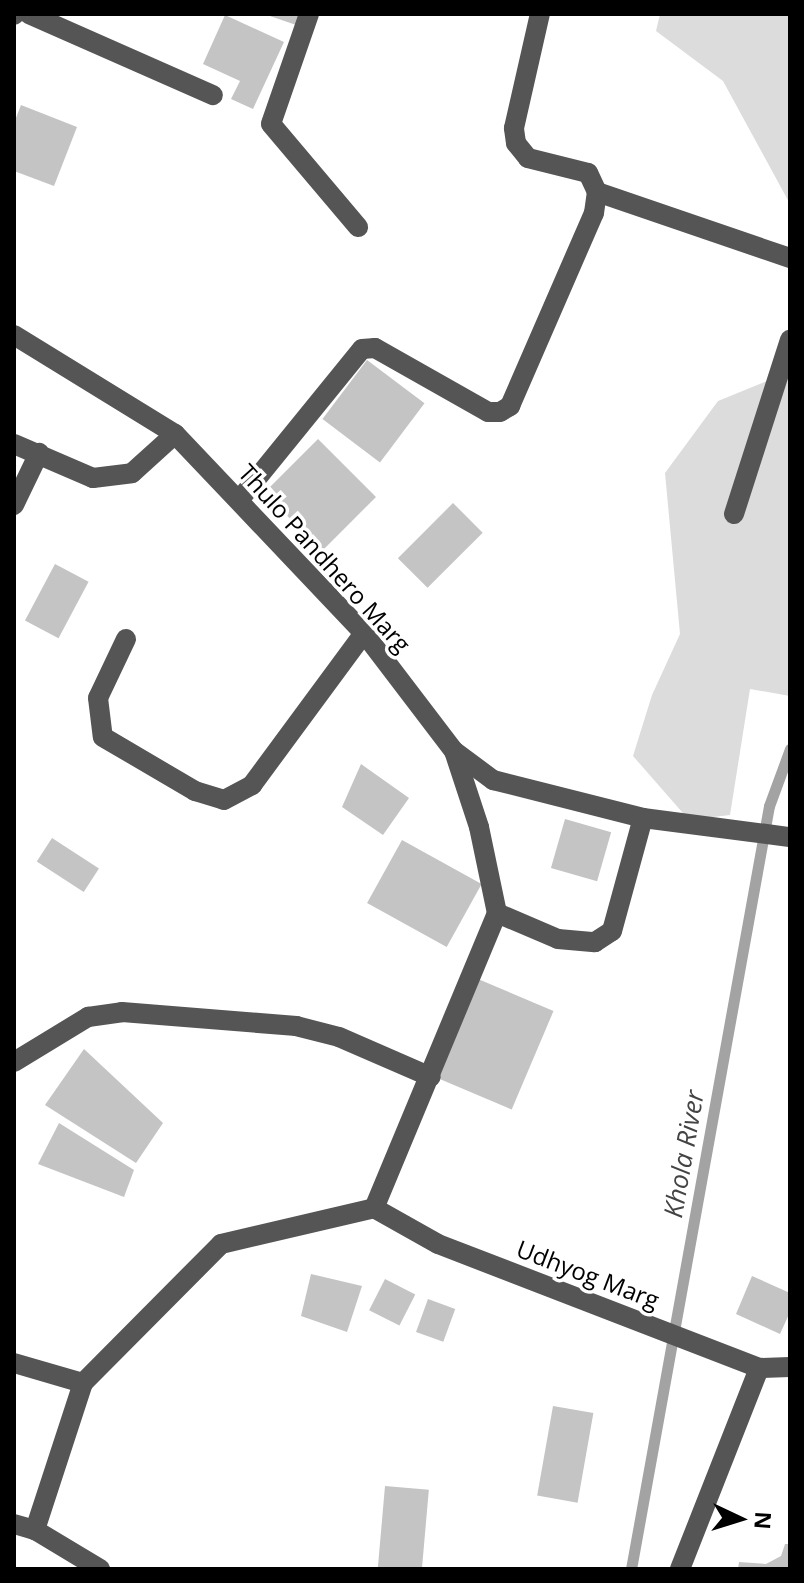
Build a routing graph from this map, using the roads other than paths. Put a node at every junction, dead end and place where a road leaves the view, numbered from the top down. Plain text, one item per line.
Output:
1 (29, 14) edge
2 (309, 14) edge
3 (540, 14) edge
4 (213, 95) dead end
5 (597, 192) junction
6 (358, 227) dead end
7 (790, 258) edge
8 (14, 335) edge
9 (790, 340) edge
10 (175, 434) junction
11 (14, 444) edge
12 (39, 453) junction
13 (240, 499) junction
14 (14, 505) edge
15 (734, 514) dead end
16 (364, 633) junction
17 (126, 639) dead end
18 (454, 751) junction
19 (643, 818) junction
20 (783, 835) edge
21 (497, 913) junction
22 (15, 1063) edge
23 (431, 1077) junction
24 (374, 1208) junction
25 (14, 1363) edge
26 (790, 1367) edge
27 (759, 1368) junction
28 (83, 1383) junction
29 (14, 1524) edge
30 (35, 1530) junction
31 (100, 1569) edge
32 (680, 1569) edge

1 - 4 street
2 - 6 street
3 - 5 street
5 - 7 street
5 - 13 street
8 - 10 street, Thulo Pandhero Marg
9 - 15 street
10 - 12 street
10 - 13 street, Thulo Pandhero Marg
11 - 12 street
12 - 14 street
13 - 16 street, Thulo Pandhero Marg
16 - 17 street
16 - 18 street, Thulo Pandhero Marg
18 - 19 street
18 - 21 street, Thulo Pandhero Marg
19 - 20 street
19 - 21 street
21 - 23 street
22 - 23 street
23 - 24 street
24 - 27 street, Udhyog Marg
24 - 28 street
25 - 28 street
26 - 27 street, Udhyog Marg
27 - 32 street
28 - 30 street
29 - 30 street
30 - 31 street

